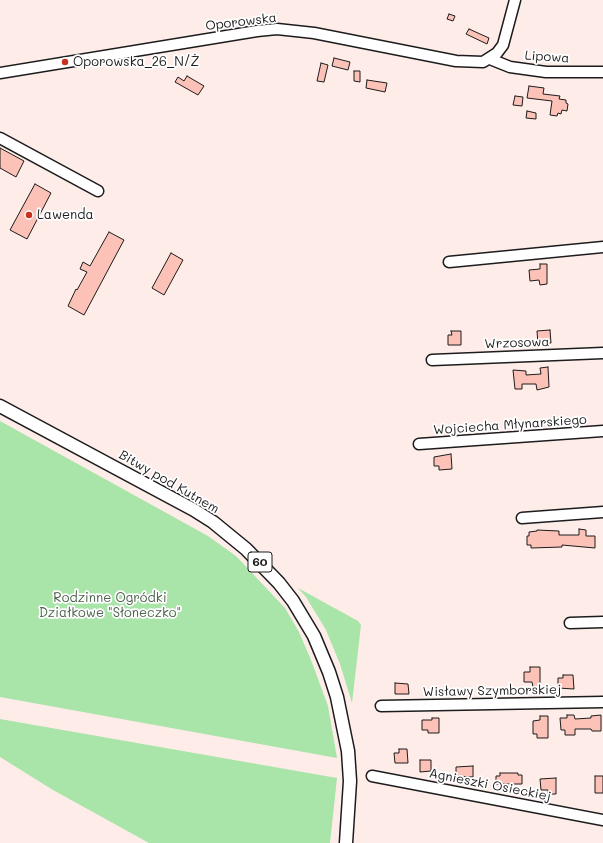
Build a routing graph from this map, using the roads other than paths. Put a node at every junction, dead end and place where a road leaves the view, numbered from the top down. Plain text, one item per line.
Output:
1 (515, 0) edge
2 (490, 59) junction
3 (603, 72) edge
4 (0, 73) edge
5 (0, 138) edge
6 (98, 191) dead end
7 (603, 246) edge
8 (449, 262) dead end
9 (603, 353) edge
10 (432, 360) dead end
11 (0, 406) edge
12 (603, 432) edge
13 (419, 444) dead end
14 (603, 512) edge
15 (522, 518) dead end
16 (603, 622) edge
17 (570, 623) dead end
18 (603, 702) edge
19 (381, 706) dead end
20 (372, 776) dead end
21 (603, 820) edge
22 (346, 843) edge

1 - 2 street
2 - 3 street, Lipowa
2 - 4 street, Oporowska
5 - 6 street
7 - 8 street
9 - 10 street, Wrzosowa
11 - 22 main road, Bitwy pod Kutnem / 60
12 - 13 street, Wojciecha Młynarskiego
14 - 15 street
16 - 17 street
18 - 19 street, Wisławy Szymborskiej
20 - 21 street, Agnieszki Osieckiej

